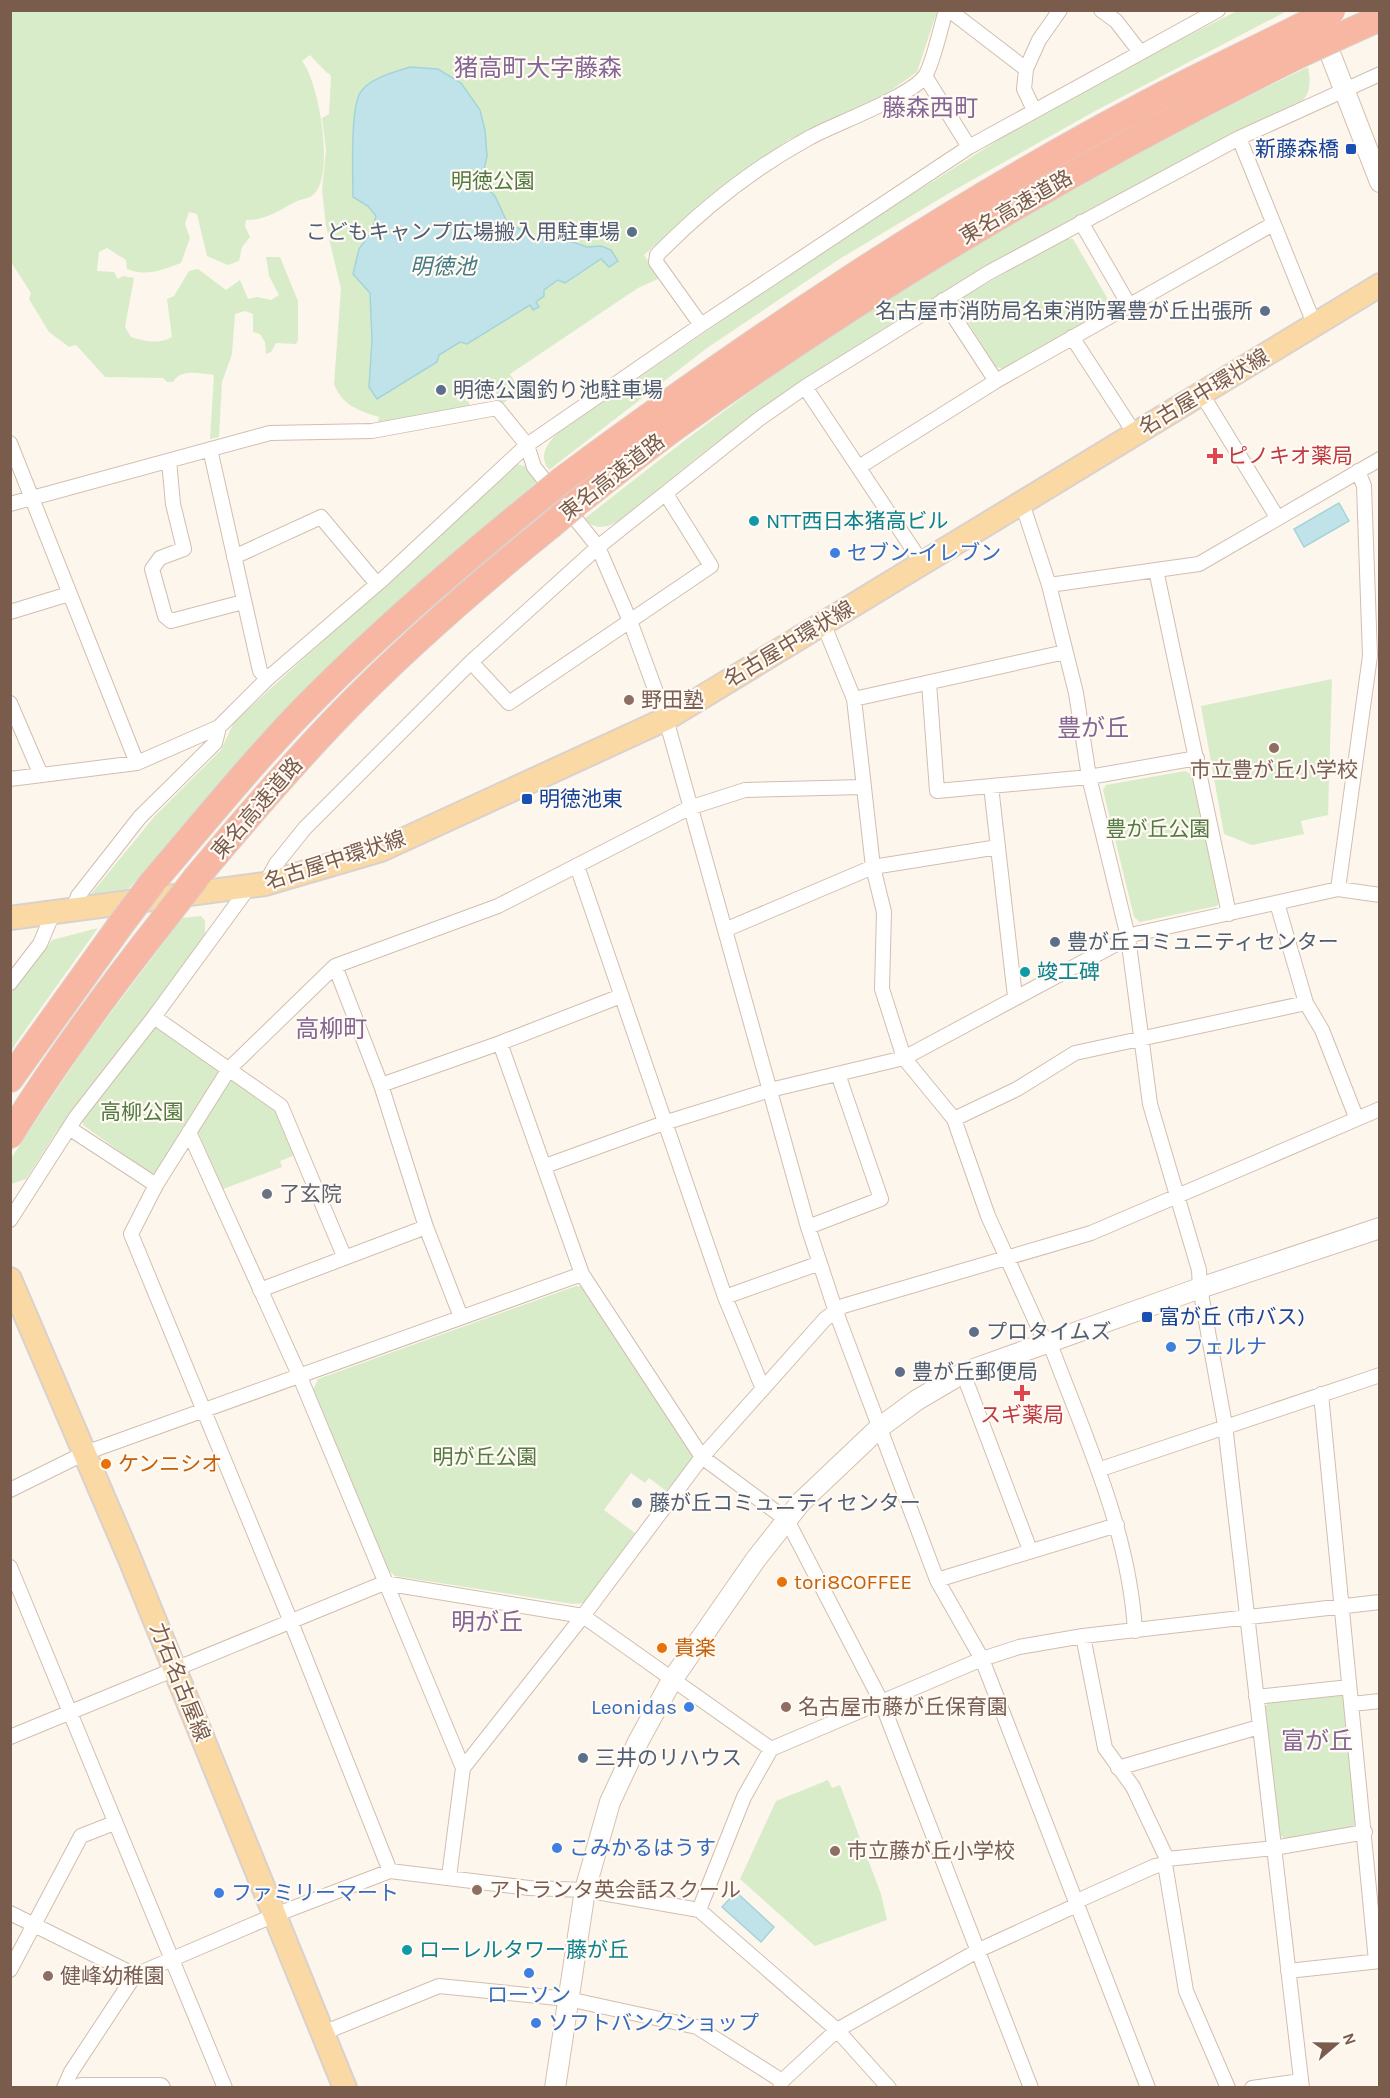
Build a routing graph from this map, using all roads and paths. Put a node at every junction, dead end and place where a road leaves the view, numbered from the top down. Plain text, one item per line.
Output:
1 (947, 10) edge
2 (1060, 10) edge
3 (1101, 10) edge
4 (1218, 10) edge
5 (1333, 11) edge
6 (1201, 14) edge
7 (1380, 18) edge
8 (1305, 19) edge
9 (1140, 52) junction
10 (1026, 69) junction
11 (1380, 74) edge
12 (925, 76) junction
13 (1344, 89) junction
14 (1034, 110) junction
15 (1239, 138) junction
16 (969, 147) junction
17 (1380, 182) edge
18 (1081, 222) junction
19 (1273, 224) junction
20 (1380, 285) edge
21 (943, 300) junction
22 (1129, 305) junction
23 (701, 325) junction
24 (1315, 326) junction
25 (1072, 338) junction
26 (996, 381) junction
27 (805, 387) junction
28 (1202, 393) junction
29 (1135, 434) junction
30 (10, 443) edge
31 (527, 445) junction
32 (210, 449) junction
33 (1380, 459) edge
34 (169, 461) junction
35 (859, 467) junction
36 (1358, 471) junction
37 (666, 494) junction
38 (32, 498) junction
39 (1022, 503) junction
40 (10, 504) edge
41 (1277, 517) junction
42 (598, 548) junction
43 (234, 557) junction
44 (922, 563) junction
45 (1156, 570) junction
46 (377, 584) junction
47 (1049, 585) junction
48 (69, 594) junction
49 (243, 602) junction
50 (10, 612) edge
51 (630, 621) junction
52 (823, 623) junction
53 (1065, 652) junction
54 (1375, 655) edge
55 (471, 662) junction
56 (267, 679) junction
57 (929, 683) junction
58 (854, 699) junction
59 (10, 703) edge
60 (666, 719) junction
61 (219, 727) junction
62 (1197, 758) junction
63 (137, 763) junction
64 (41, 775) junction
65 (1089, 777) junction
66 (10, 779) edge
67 (991, 786) junction
68 (863, 787) junction
69 (689, 808) junction
70 (998, 847) junction
71 (577, 866) junction
72 (873, 867) junction
73 (257, 885) junction
74 (1338, 889) junction
75 (1380, 895) edge
76 (1277, 903) junction
77 (63, 912) junction
78 (1229, 914) junction
79 (10, 918) edge
80 (727, 929) junction
81 (1128, 937) junction
82 (334, 966) junction
83 (10, 983) edge
84 (621, 996) junction
85 (1015, 997) junction
86 (1306, 1003) junction
87 (154, 1017) junction
88 (1141, 1038) junction
89 (500, 1043) junction
90 (904, 1058) junction
91 (229, 1069) junction
92 (838, 1074) junction
93 (10, 1079) edge
94 (381, 1084) junction
95 (771, 1090) junction
96 (1380, 1109) edge
97 (1356, 1117) junction
98 (954, 1119) junction
99 (663, 1123) junction
100 (69, 1128) junction
101 (189, 1132) junction
102 (10, 1135) edge
103 (544, 1166) junction
104 (156, 1185) junction
105 (1178, 1195) junction
106 (10, 1220) edge
107 (426, 1227) junction
108 (808, 1227) junction
109 (1380, 1228) edge
110 (344, 1256) junction
111 (1008, 1258) junction
112 (820, 1263) junction
113 (582, 1274) junction
114 (10, 1279) edge
115 (1200, 1288) junction
116 (260, 1290) junction
117 (725, 1297) junction
118 (836, 1312) junction
119 (461, 1317) junction
120 (1047, 1341) junction
121 (963, 1373) junction
122 (1380, 1375) edge
123 (300, 1377) junction
124 (763, 1389) junction
125 (1321, 1394) junction
126 (203, 1411) junction
127 (1224, 1425) junction
128 (879, 1428) junction
129 (85, 1453) junction
130 (702, 1456) junction
131 (1098, 1470) junction
132 (10, 1490) edge
133 (787, 1520) junction
134 (1117, 1525) junction
135 (1030, 1550) junction
136 (10, 1567) edge
137 (937, 1580) junction
138 (384, 1583) junction
139 (1380, 1602) edge
140 (1341, 1606) junction
141 (583, 1616) junction
142 (1247, 1618) junction
143 (291, 1622) junction
144 (1135, 1631) junction
145 (1083, 1636) junction
146 (982, 1659) junction
147 (174, 1668) junction
148 (672, 1680) junction
149 (1349, 1687) junction
150 (1256, 1697) junction
151 (881, 1701) junction
152 (1380, 1701) edge
153 (1352, 1704) junction
154 (71, 1713) junction
155 (1259, 1727) junction
156 (10, 1737) edge
157 (771, 1749) junction
158 (463, 1768) junction
159 (1118, 1768) junction
160 (114, 1823) junction
161 (1365, 1832) junction
162 (1274, 1848) junction
163 (1166, 1862) junction
164 (390, 1871) junction
165 (448, 1877) junction
166 (585, 1890) junction
167 (1076, 1904) junction
168 (699, 1910) junction
169 (10, 1913) edge
170 (275, 1915) junction
171 (36, 1926) junction
172 (978, 1950) junction
173 (173, 1960) junction
174 (1378, 1961) edge
175 (10, 1970) edge
176 (1288, 1971) junction
177 (135, 1975) junction
178 (568, 1999) junction
179 (837, 2030) junction
180 (323, 2033) junction
181 (781, 2084) edge
182 (1301, 2085) edge
183 (148, 2087) edge
184 (64, 2088) edge
185 (81, 2088) edge
186 (225, 2088) edge
187 (345, 2088) edge
188 (555, 2088) edge
189 (889, 2088) edge
190 (1031, 2088) edge
191 (1148, 2088) edge
192 (1228, 2088) edge
193 (1252, 2088) edge

1 - 10 street
1 - 12 street
2 - 10 street
3 - 9 street
4 - 6 street
5 - 8 highway, 東名高速道路, bridge
6 - 9 street
7 - 102 highway, 東名高速道路, bridge
8 - 13 street
8 - 93 highway, 東名高速道路, bridge
9 - 14 street
10 - 14 street
11 - 13 street
12 - 16 street
12 - 23 street
13 - 15 street
13 - 17 street
14 - 16 street
15 - 18 street
15 - 19 street
16 - 23 street
18 - 21 street
18 - 22 street
19 - 22 street
19 - 24 street
20 - 24 main road, 名古屋中環状線
21 - 26 street
21 - 27 street
22 - 25 street
23 - 31 street
24 - 28 main road, 名古屋中環状線
25 - 26 street
25 - 29 street
26 - 35 street
27 - 35 street
27 - 37 street
28 - 29 main road, 名古屋中環状線
28 - 41 street
29 - 39 main road, 名古屋中環状線
30 - 38 street
31 - 32 street
31 - 42 street
31 - 46 street
32 - 34 street
32 - 43 street
33 - 36 street
34 - 38 street
34 - 49 street
35 - 44 street
36 - 41 street
36 - 54 street
37 - 42 street
37 - 51 street
38 - 40 street
38 - 48 street
39 - 44 main road, 名古屋中環状線
39 - 47 street
41 - 45 street
42 - 51 street
42 - 55 street
43 - 46 street
43 - 49 street
44 - 52 main road, 名古屋中環状線
45 - 47 street
45 - 62 street
46 - 56 street
47 - 53 street
48 - 50 street
48 - 63 street
49 - 56 street
51 - 55 street
51 - 60 street
52 - 58 street
52 - 60 main road, 名古屋中環状線
53 - 57 street
53 - 65 street
54 - 74 street
55 - 73 street
56 - 61 street
57 - 58 street
57 - 67 street
58 - 68 street
59 - 64 street
60 - 69 street
60 - 73 main road, 名古屋中環状線
61 - 63 street
61 - 77 street
62 - 65 street
62 - 78 street
63 - 64 street
64 - 66 street
65 - 67 street
65 - 81 street
67 - 70 street
68 - 69 street
68 - 72 street
69 - 71 street
69 - 80 street
70 - 72 street
70 - 85 street
71 - 82 street
71 - 84 street
72 - 80 street
72 - 90 street
73 - 77 main road, 名古屋中環状線
73 - 87 street
74 - 75 street
74 - 76 street
76 - 78 street
76 - 86 street
77 - 79 main road, 名古屋中環状線
77 - 83 street
78 - 81 street
80 - 95 street
81 - 85 street
81 - 88 street
82 - 91 street
82 - 94 street
84 - 89 street
84 - 99 street
85 - 90 street
86 - 88 street
86 - 97 street
87 - 91 street
87 - 100 street
88 - 98 street
88 - 105 street
89 - 94 street
89 - 103 street
90 - 92 street
90 - 98 street
91 - 101 street
91 - 110 street
92 - 95 street
92 - 108 street
94 - 107 street
95 - 99 street
95 - 108 street
96 - 97 street
97 - 105 street
98 - 111 street
99 - 103 street
99 - 117 street
100 - 104 street
100 - 106 street
101 - 104 street
101 - 116 street
103 - 113 street
104 - 126 street
105 - 111 street
105 - 115 street
107 - 110 street
107 - 119 street
108 - 112 street
109 - 115 street
110 - 116 street
111 - 118 street
111 - 120 street
112 - 117 street
112 - 118 street
113 - 119 street
113 - 130 street
114 - 129 main road, 力石名古屋線
115 - 120 street
115 - 127 street
116 - 123 street
117 - 124 street
118 - 124 street
118 - 128 street
119 - 123 street
120 - 121 street
120 - 131 street
121 - 128 street
121 - 135 street
122 - 125 street
123 - 126 street
123 - 138 street
124 - 130 street
125 - 127 street
125 - 140 street
126 - 129 street
126 - 143 street
127 - 131 street
127 - 142 street
128 - 133 street
128 - 137 street
129 - 132 street
129 - 147 main road, 力石名古屋線
130 - 133 street
130 - 141 street
131 - 134 street
133 - 148 street
133 - 151 street
134 - 135 street
134 - 144 street
135 - 137 street
136 - 154 street
137 - 146 street
138 - 141 street
138 - 143 street
138 - 158 street
139 - 140 street
140 - 142 street
140 - 149 street
141 - 148 street
141 - 158 street
142 - 144 street
142 - 150 street
143 - 147 street
143 - 164 street
144 - 145 street
145 - 146 street
145 - 159 street
146 - 151 street
146 - 167 street
147 - 154 street
147 - 170 main road, 力石名古屋線
148 - 157 street
148 - 166 street
149 - 150 street
149 - 153 street
150 - 155 street
151 - 157 street
151 - 172 street
152 - 153 street
153 - 161 street
154 - 156 street
154 - 160 street
155 - 159 street
155 - 162 street
157 - 168 street
158 - 165 street
159 - 163 street
160 - 171 street
160 - 173 street
161 - 162 street
161 - 174 street
162 - 163 street
162 - 176 street
163 - 167 street
163 - 192 street
164 - 165 street
164 - 170 street
165 - 166 street
166 - 168 street
166 - 178 street
167 - 172 street
167 - 191 street
168 - 179 street
169 - 171 street
170 - 173 street
170 - 180 main road, 力石名古屋線
171 - 175 street
171 - 177 street
172 - 179 street
172 - 190 street
173 - 177 street
173 - 186 street
174 - 176 street
176 - 182 street
177 - 184 street
178 - 180 street
178 - 181 street
178 - 188 street
179 - 181 street
179 - 189 street
180 - 187 main road, 力石名古屋線
182 - 193 street
183 - 185 street

